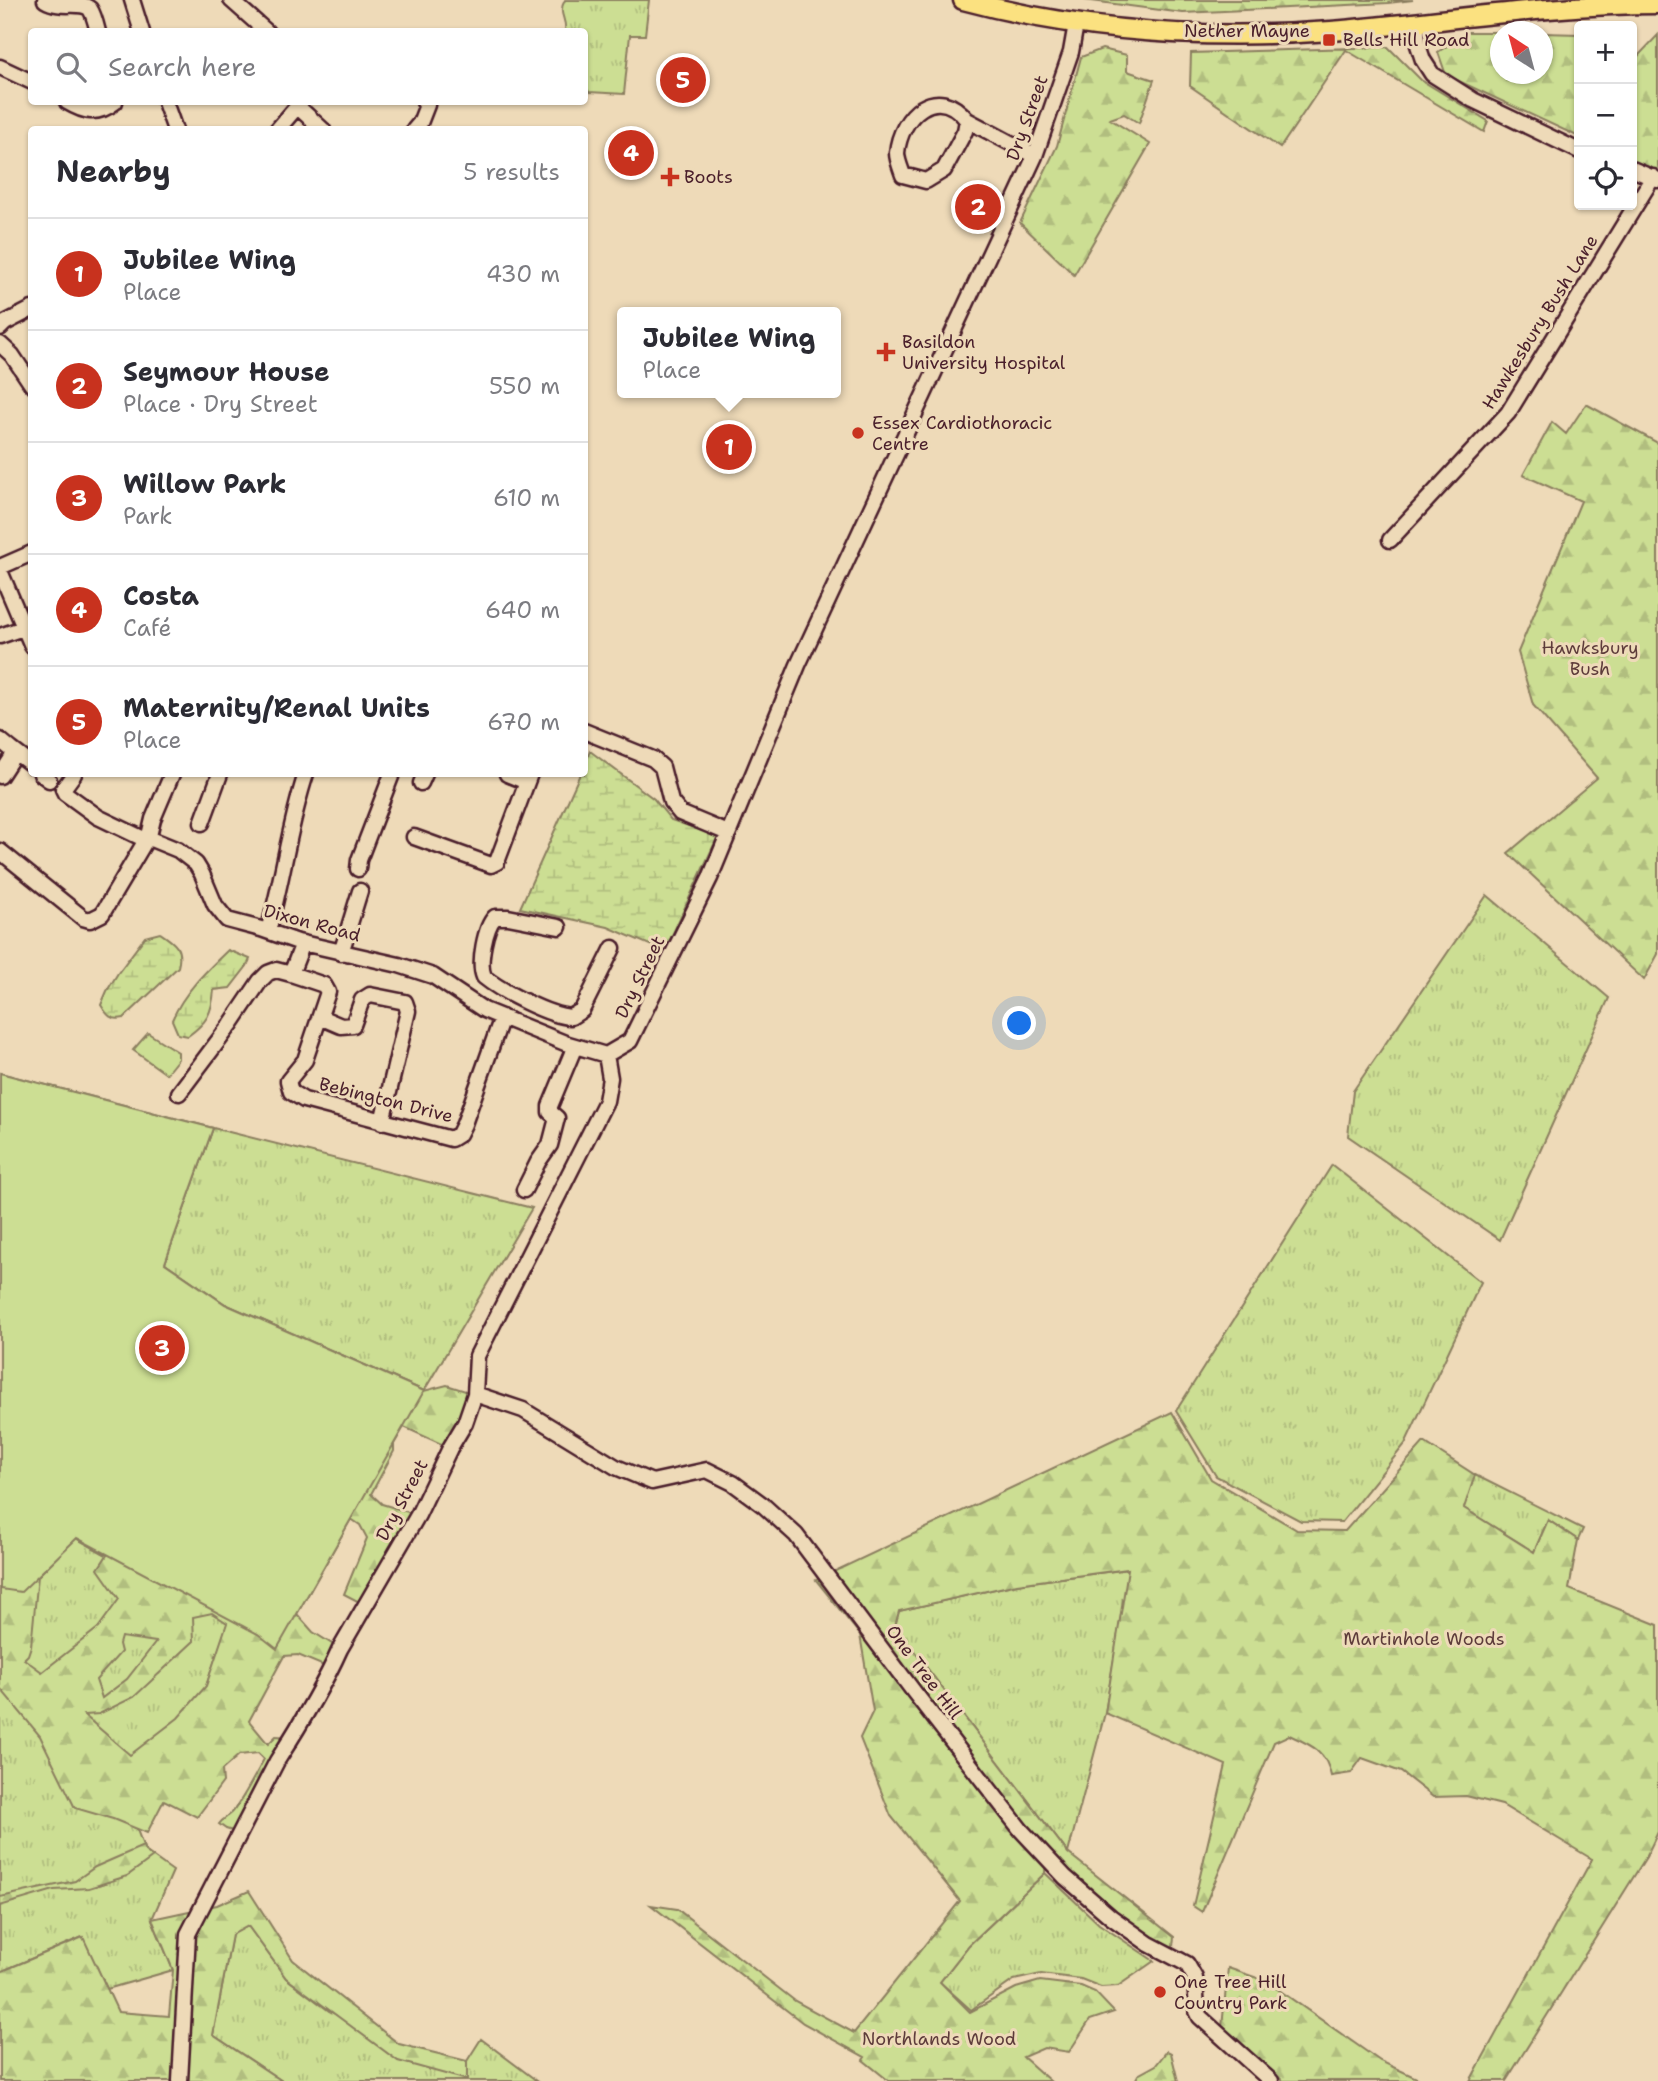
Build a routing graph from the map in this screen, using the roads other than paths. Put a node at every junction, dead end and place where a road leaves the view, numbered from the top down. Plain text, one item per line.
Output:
1 (45, 0) edge
2 (132, 0) edge
3 (231, 0) edge
4 (963, 0) edge
5 (1658, 4) edge
6 (1417, 22) junction
7 (1076, 24) junction
8 (96, 28) edge
9 (141, 28) edge
10 (260, 28) edge
11 (0, 67) edge
12 (28, 80) edge
13 (72, 105) edge
14 (110, 105) edge
15 (166, 105) edge
16 (298, 105) edge
17 (300, 105) edge
18 (427, 105) edge
19 (967, 120) junction
20 (174, 126) edge
21 (280, 126) edge
22 (320, 126) edge
23 (417, 126) edge
24 (1574, 149) edge
25 (1035, 156) junction
26 (1637, 171) edge
27 (1656, 178) edge
28 (28, 311) edge
29 (0, 328) edge
30 (0, 344) edge
31 (28, 379) edge
32 (1390, 540) dead end
33 (28, 555) edge
34 (0, 569) edge
35 (23, 628) junction
36 (0, 636) edge
37 (28, 638) edge
38 (588, 734) edge
39 (6, 745) edge
40 (28, 762) edge
41 (0, 776) edge
42 (72, 777) edge
43 (171, 777) edge
44 (219, 777) edge
45 (305, 777) edge
46 (391, 777) edge
47 (529, 778) edge
48 (202, 823) dead end
49 (728, 833) junction
50 (414, 837) dead end
51 (147, 840) junction
52 (0, 851) edge
53 (358, 869) dead end
54 (360, 891) dead end
55 (559, 927) dead end
56 (268, 931) junction
57 (303, 943) junction
58 (613, 948) dead end
59 (341, 953) junction
60 (291, 974) junction
61 (543, 1009) junction
62 (320, 1017) junction
63 (502, 1017) junction
64 (534, 1030) junction
65 (575, 1046) junction
66 (606, 1055) junction
67 (180, 1093) dead end
68 (382, 1122) junction
69 (524, 1190) dead end
70 (475, 1394) junction
71 (180, 2081) edge
72 (1271, 2081) edge

1 - 8 street
2 - 9 street
3 - 10 street
4 - 7 main road, Nether Mayne
5 - 6 main road, Nether Mayne
6 - 7 main road, Nether Mayne
6 - 24 street
7 - 25 street, Dry Street
11 - 12 street
13 - 14 street
15 - 20 street
16 - 21 street
17 - 22 street
18 - 23 street
19 - 19 street
19 - 25 street
25 - 49 street, Dry Street
26 - 27 street
27 - 32 street, Hawkesbury Bush Lane
28 - 29 street
30 - 31 street
33 - 34 street
34 - 35 street
35 - 36 street
35 - 37 street
38 - 49 street
39 - 40 street
39 - 41 street
42 - 51 street, Dixon Road
43 - 51 street
44 - 48 street
45 - 56 street
46 - 53 street
47 - 50 street
49 - 66 street, Dry Street
51 - 52 street
51 - 56 street, Dixon Road
54 - 59 street
55 - 61 street
56 - 57 street, Dixon Road
57 - 59 street, Dixon Road
57 - 60 street
58 - 61 street
59 - 63 street, Dixon Road
60 - 62 street, Bebington Drive
60 - 67 street
61 - 64 street
62 - 68 street, Bebington Drive
62 - 68 street
63 - 64 street, Dixon Road
63 - 68 street, Bebington Drive
64 - 65 street, Dixon Road
65 - 66 street, Dixon Road
65 - 69 street
66 - 70 street, Dry Street
70 - 71 street, Dry Street
70 - 72 street, One Tree Hill

